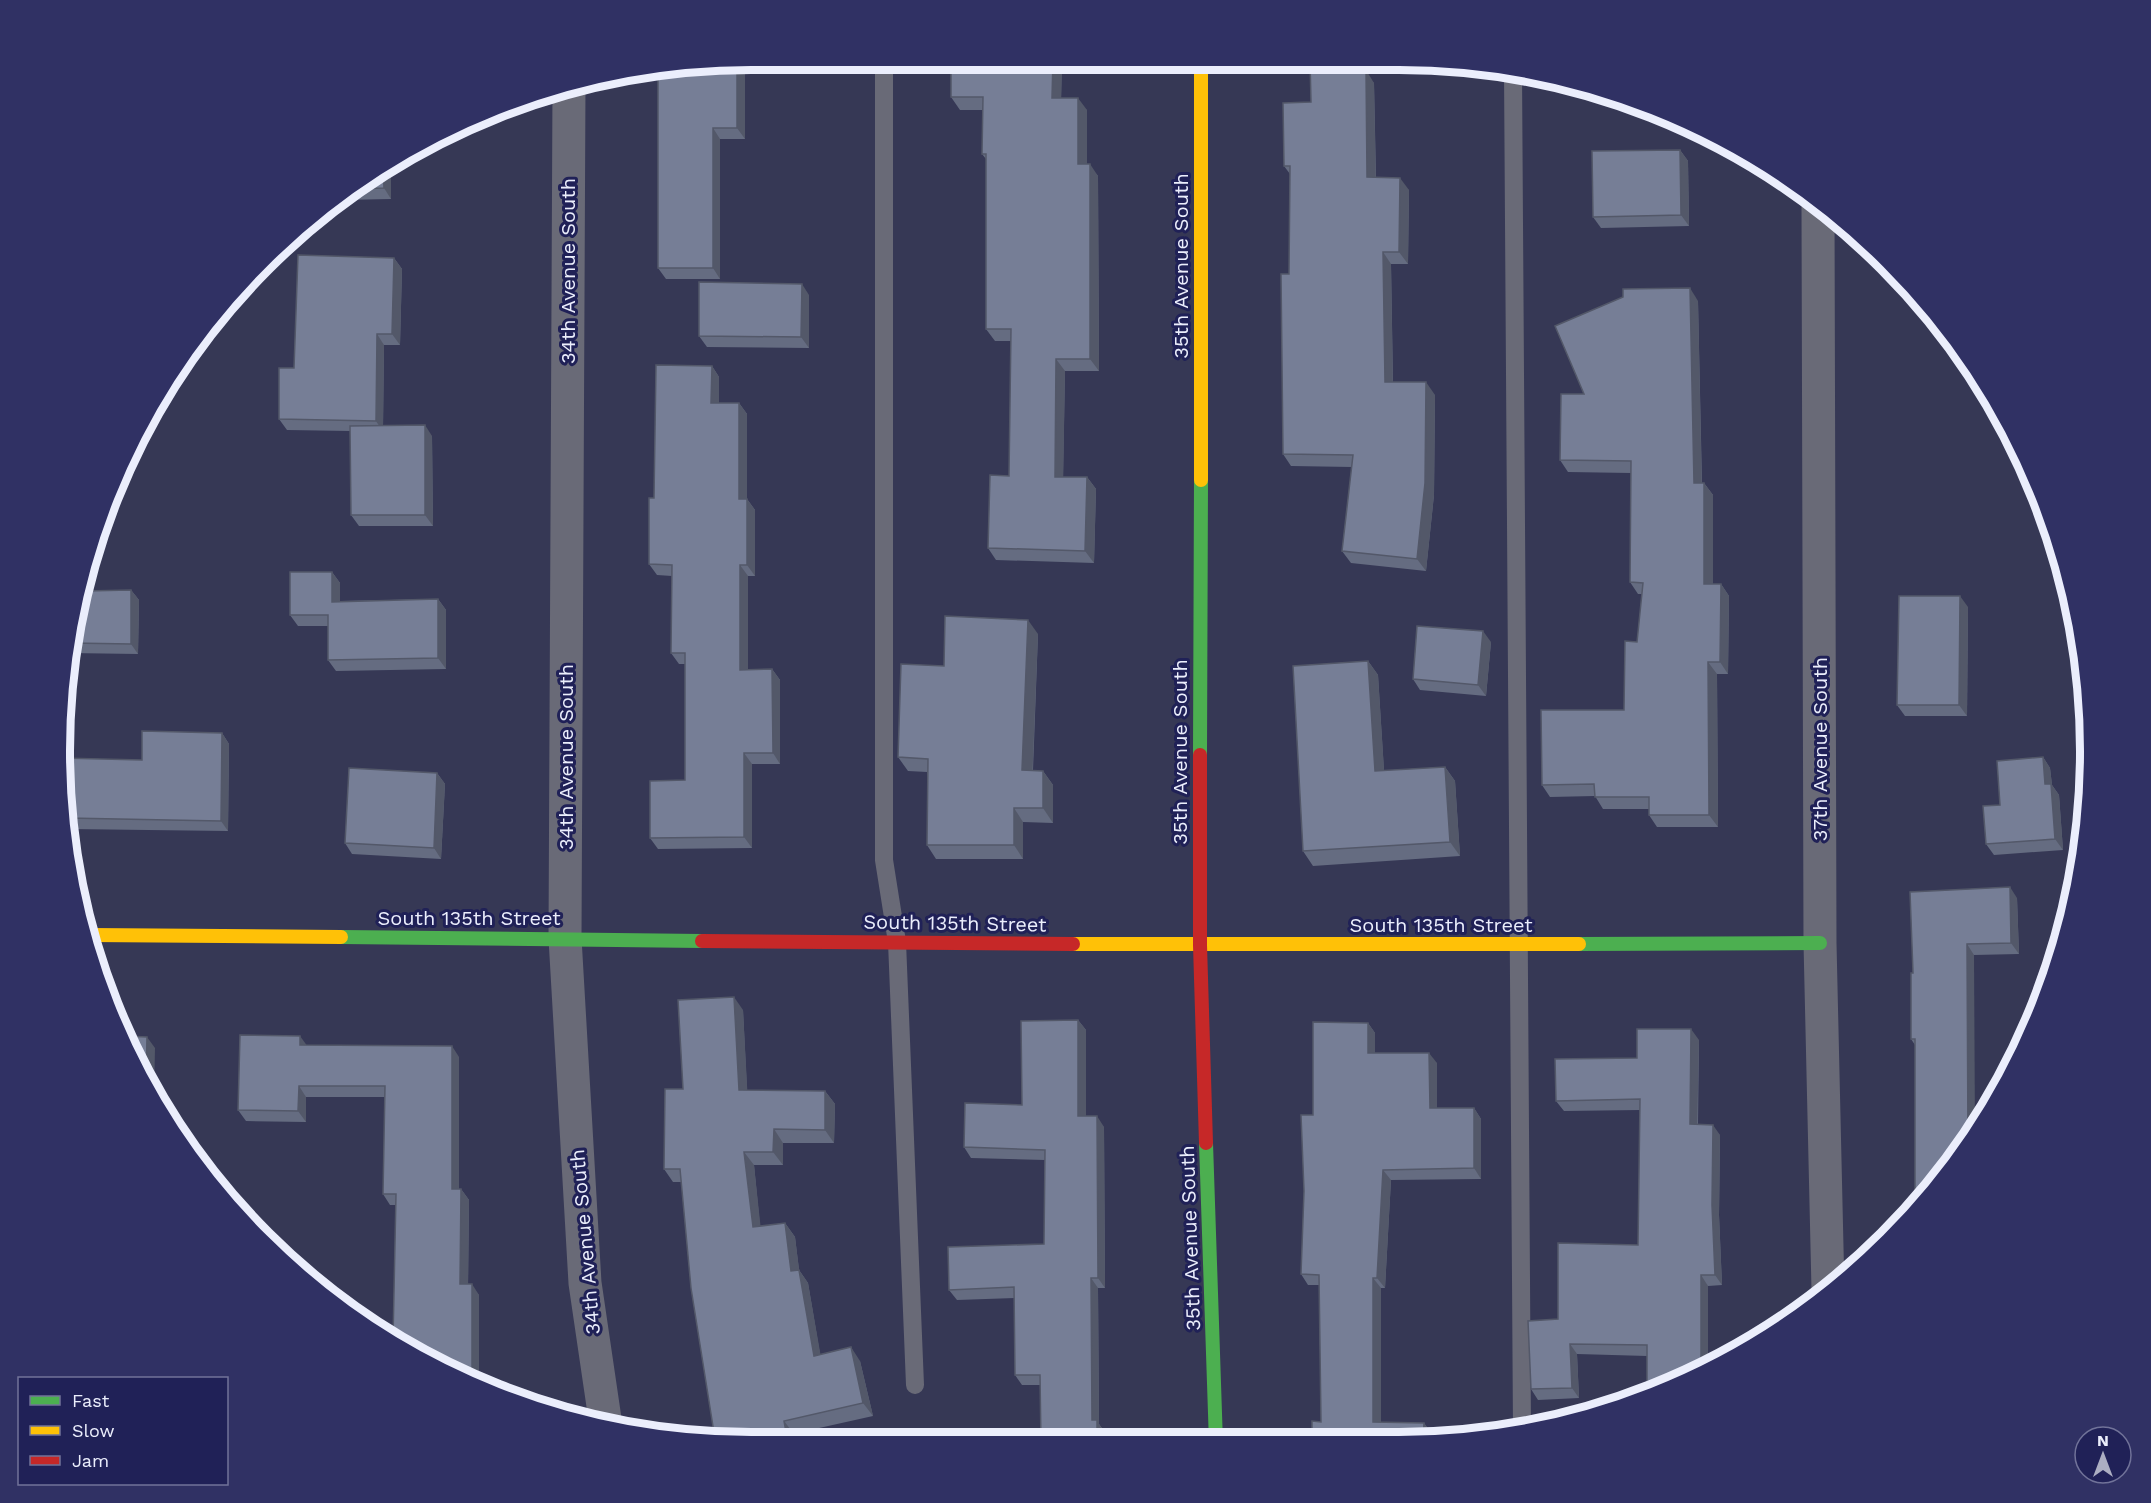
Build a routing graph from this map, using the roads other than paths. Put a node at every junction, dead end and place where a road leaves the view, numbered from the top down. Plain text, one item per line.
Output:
1 (884, 70) edge
2 (1201, 70) edge
3 (1514, 81) edge
4 (568, 96) edge
5 (1818, 214) edge
6 (96, 935) edge
7 (565, 938) junction
8 (897, 942) junction
9 (1821, 943) junction
10 (1518, 944) junction
11 (1200, 945) junction
12 (1828, 1281) edge
13 (915, 1385) dead end
14 (604, 1416) edge
15 (1522, 1421) edge
16 (1216, 1432) edge

1 - 8 lane
2 - 11 street, 35th Avenue South
3 - 10 lane
4 - 7 street, 34th Avenue South
5 - 9 street, 37th Avenue South
6 - 7 street, South 135th Street
7 - 8 street, South 135th Street
7 - 14 street, 34th Avenue South
8 - 11 street, South 135th Street
8 - 13 lane
9 - 10 street, South 135th Street
9 - 12 street, 37th Avenue South
10 - 11 street, South 135th Street
10 - 15 lane
11 - 16 street, 35th Avenue South

